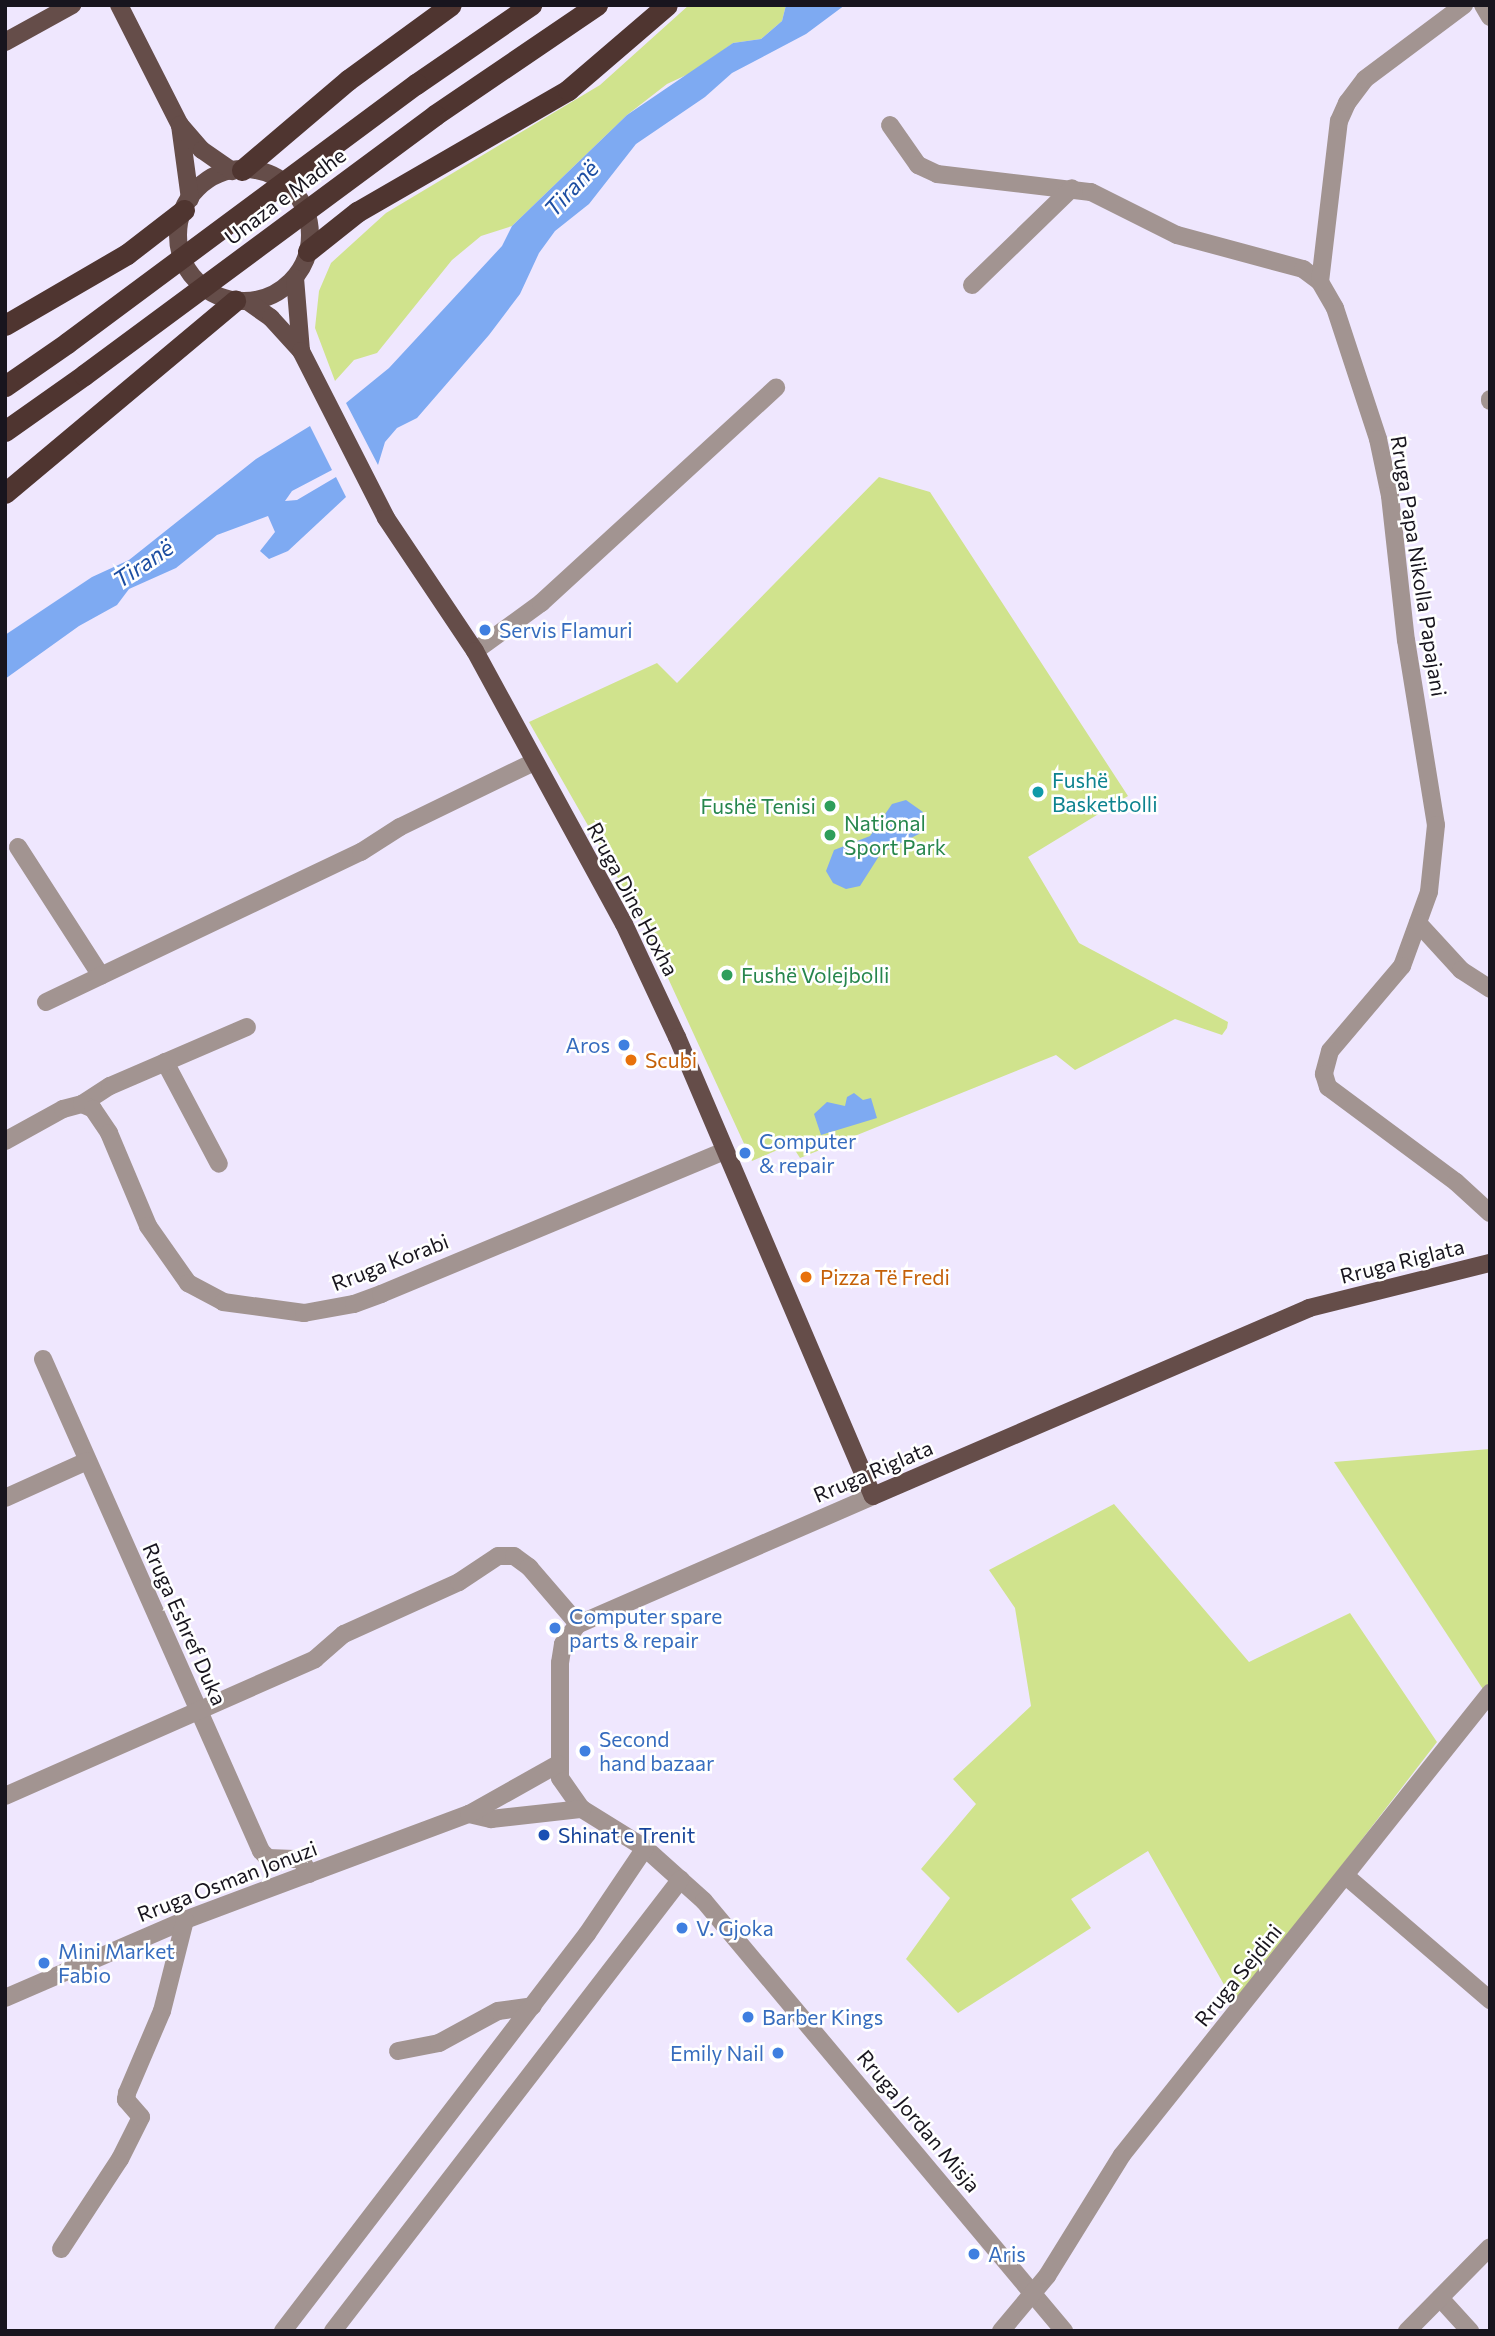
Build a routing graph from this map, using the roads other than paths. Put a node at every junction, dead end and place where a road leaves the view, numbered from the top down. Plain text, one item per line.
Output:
1 (72, 5) edge
2 (119, 5) edge
3 (451, 5) edge
4 (531, 5) edge
5 (597, 5) edge
6 (667, 5) edge
7 (1464, 5) edge
8 (1483, 5) edge
9 (1490, 17) edge
10 (5, 42) edge
11 (180, 125) junction
12 (890, 125) dead end
13 (237, 170) junction
14 (1072, 188) junction
15 (187, 205) junction
16 (308, 251) junction
17 (295, 278) junction
18 (1321, 282) junction
19 (972, 285) dead end
20 (241, 301) junction
21 (5, 325) edge
22 (301, 351) junction
23 (5, 386) edge
24 (776, 388) dead end
25 (5, 431) edge
26 (5, 493) edge
27 (475, 651) junction
28 (532, 764) junction
29 (18, 847) dead end
30 (1418, 923) junction
31 (101, 976) junction
32 (1490, 989) edge
33 (46, 1002) dead end
34 (247, 1027) dead end
35 (165, 1062) junction
36 (82, 1104) junction
37 (5, 1141) edge
38 (724, 1151) junction
39 (219, 1164) dead end
40 (1490, 1213) edge
41 (1490, 1264) edge
42 (43, 1359) dead end
43 (87, 1461) junction
44 (873, 1496) junction
45 (5, 1498) edge
46 (578, 1624) junction
47 (1490, 1693) edge
48 (198, 1710) junction
49 (558, 1764) junction
50 (5, 1796) edge
51 (582, 1809) junction
52 (468, 1814) junction
53 (645, 1848) junction
54 (309, 1874) junction
55 (1348, 1877) junction
56 (681, 1879) junction
57 (185, 1920) junction
58 (5, 1998) edge
59 (1490, 2000) edge
60 (533, 2006) junction
61 (398, 2051) dead end
62 (1490, 2247) edge
63 (61, 2249) dead end
64 (1034, 2295) junction
65 (1440, 2298) junction
66 (283, 2331) edge
67 (333, 2331) edge
68 (1001, 2331) edge
69 (1064, 2331) edge
70 (1407, 2331) edge
71 (1470, 2331) edge

1 - 10 main road
2 - 11 main road, Rruga Dine Hoxha
3 - 13 highway
4 - 23 highway, Unaza e Madhe, bridge
5 - 25 highway, Unaza e Madhe, bridge
6 - 16 highway
7 - 18 street
8 - 9 street
11 - 13 main road, Rruga Dine Hoxha
11 - 15 main road, Rruga Dine Hoxha
12 - 14 street
13 - 15 main road
13 - 16 main road, Rruga Dine Hoxha
14 - 18 street
14 - 19 street
15 - 20 main road, Rruga Dine Hoxha
15 - 21 highway
16 - 17 main road, Rruga Dine Hoxha
17 - 20 main road
17 - 22 main road, Rruga Dine Hoxha
18 - 30 street, Rruga Papa Nikolla Papajani
20 - 22 main road, Rruga Dine Hoxha
20 - 26 highway
22 - 27 main road, Rruga Dine Hoxha
24 - 27 street
27 - 28 main road, Rruga Dine Hoxha
28 - 31 street
28 - 38 main road, Rruga Dine Hoxha
29 - 31 street
30 - 32 street
30 - 40 street, Rruga Papa Nikolla Papajani
31 - 33 street
34 - 35 street
35 - 36 street
35 - 39 street
36 - 37 street
36 - 38 street, Rruga Korabi
38 - 44 main road, Rruga Dine Hoxha
41 - 44 main road, Rruga Riglata
42 - 43 street, Rruga Eshref Duka
43 - 45 street
43 - 48 street, Rruga Eshref Duka
44 - 46 street, Rruga Riglata
46 - 48 street
46 - 49 street
47 - 55 street, Rruga Sejdini
48 - 50 street
48 - 54 street, Rruga Eshref Duka
49 - 51 street
49 - 52 street, Rruga Osman Jonuzi
51 - 52 street, Rruga Osman Jonuzi
51 - 53 street
52 - 54 street, Rruga Osman Jonuzi
53 - 56 street
53 - 60 street
54 - 57 street, Rruga Osman Jonuzi
55 - 59 street
55 - 64 street, Rruga Sejdini
56 - 64 street, Rruga Jordan Misja
56 - 67 street
57 - 58 street, Rruga Osman Jonuzi
57 - 63 street
60 - 61 street
60 - 66 street
62 - 65 street
64 - 68 street, Rruga Sejdini
64 - 69 street, Rruga Jordan Misja
65 - 70 street
65 - 71 street

